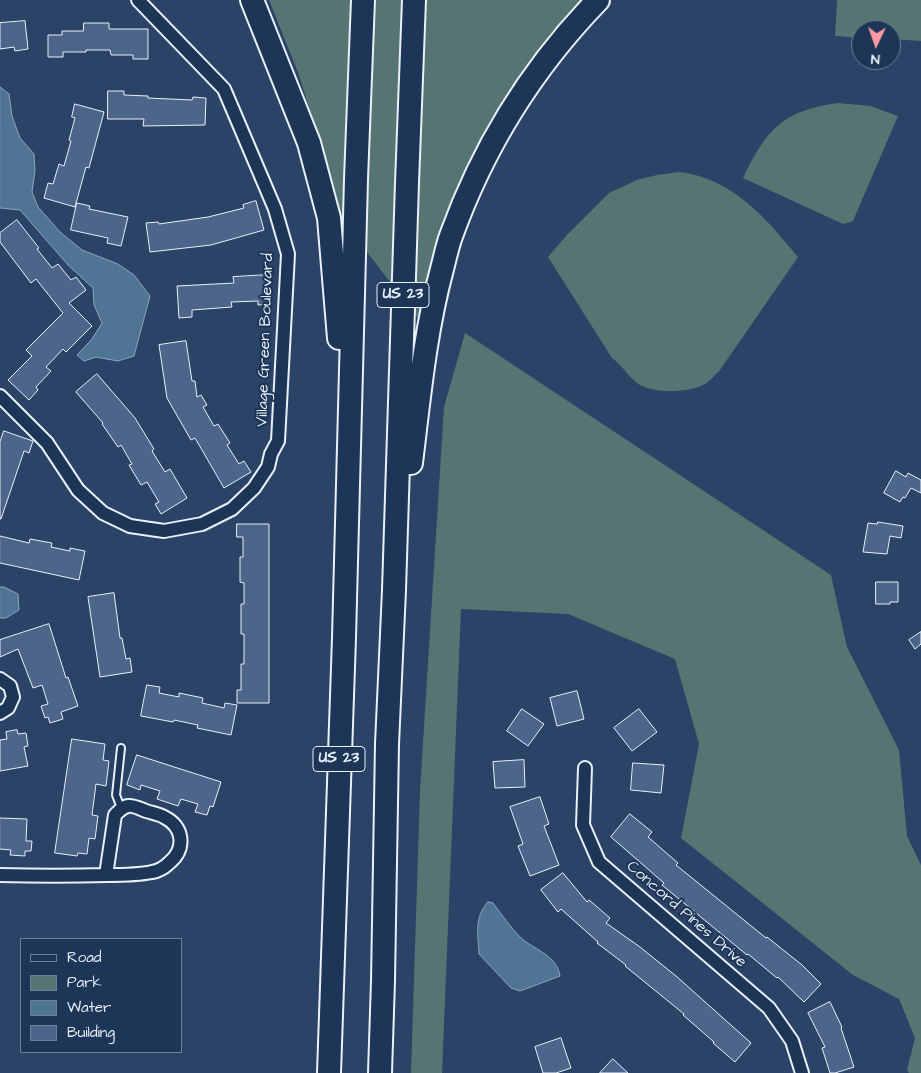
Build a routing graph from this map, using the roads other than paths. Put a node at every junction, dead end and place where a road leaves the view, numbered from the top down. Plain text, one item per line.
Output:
1 (138, 0) edge
2 (252, 0) edge
3 (363, 0) edge
4 (414, 0) edge
5 (598, 0) edge
6 (0, 396) edge
7 (348, 445) junction
8 (394, 590) junction
9 (0, 679) edge
10 (0, 713) edge
11 (121, 748) dead end
12 (585, 768) dead end
13 (121, 808) junction
14 (0, 875) edge
15 (106, 875) junction
16 (329, 1073) edge
17 (380, 1073) edge
18 (802, 1073) edge

1 - 6 street, Village Green Boulevard
2 - 7 highway
3 - 7 highway, US 23
4 - 8 highway, US 23
5 - 8 highway
7 - 16 highway, US 23
8 - 17 highway, US 23
9 - 10 street
11 - 13 lane
12 - 18 street, Concord Pines Drive
13 - 15 street
13 - 15 street
14 - 15 street

